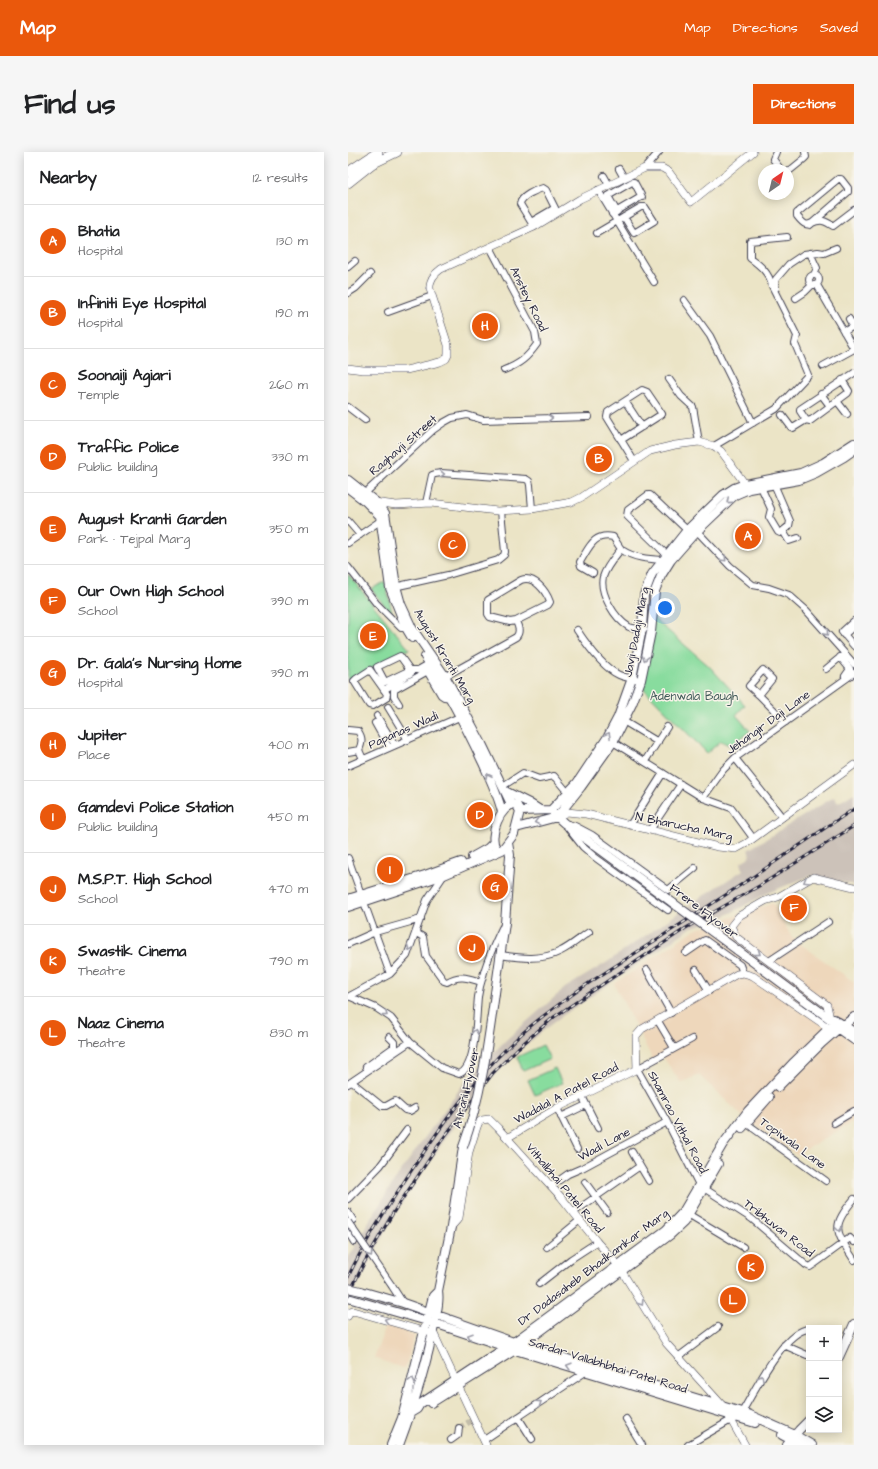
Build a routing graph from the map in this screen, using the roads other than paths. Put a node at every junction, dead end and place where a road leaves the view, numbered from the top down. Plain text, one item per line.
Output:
1 (378, 152) edge
2 (397, 152) edge
3 (660, 152) edge
4 (753, 152) edge
5 (776, 152) edge
6 (805, 152) edge
7 (368, 155) edge
8 (777, 164) edge
9 (794, 167) edge
10 (645, 168) junction
11 (619, 169) dead end
12 (348, 171) edge
13 (604, 176) dead end
14 (627, 179) junction
15 (348, 183) edge
16 (607, 186) junction
17 (598, 190) junction
18 (610, 194) junction
19 (854, 210) edge
20 (552, 213) junction
21 (614, 213) junction
22 (624, 217) junction
23 (616, 221) junction
24 (532, 224) junction
25 (810, 225) junction
26 (597, 233) dead end
27 (787, 237) dead end
28 (490, 247) junction
29 (836, 248) dead end
30 (810, 253) junction
31 (824, 253) junction
32 (355, 261) dead end
33 (815, 262) junction
34 (348, 267) edge
35 (370, 274) dead end
36 (654, 282) dead end
37 (814, 285) junction
38 (348, 293) edge
39 (432, 296) junction
40 (796, 298) dead end
41 (684, 300) dead end
42 (785, 305) dead end
43 (388, 312) dead end
44 (849, 319) dead end
45 (854, 327) edge
46 (844, 332) junction
47 (853, 346) edge
48 (823, 366) dead end
49 (348, 368) edge
50 (504, 370) dead end
51 (854, 373) edge
52 (669, 379) dead end
53 (842, 380) junction
54 (821, 394) junction
55 (625, 401) junction
56 (837, 402) junction
57 (830, 406) junction
58 (348, 407) edge
59 (847, 414) dead end
60 (782, 415) dead end
61 (589, 417) dead end
62 (365, 420) dead end
63 (806, 420) junction
64 (753, 423) junction
65 (642, 427) junction
66 (621, 440) junction
67 (699, 442) junction
68 (854, 443) edge
69 (716, 447) junction
70 (854, 450) edge
71 (842, 455) junction
72 (634, 461) junction
73 (814, 470) junction
74 (348, 480) edge
75 (774, 484) junction
76 (745, 487) junction
77 (760, 487) junction
78 (348, 488) edge
79 (364, 497) junction
80 (377, 502) junction
81 (426, 503) junction
82 (396, 506) junction
83 (532, 509) junction
84 (501, 511) junction
85 (383, 517) junction
86 (348, 521) edge
87 (692, 528) junction
88 (783, 531) junction
89 (360, 535) junction
90 (798, 538) dead end
91 (348, 543) edge
92 (621, 549) junction
93 (665, 558) junction
94 (348, 567) edge
95 (593, 573) dead end
96 (393, 587) junction
97 (854, 620) edge
98 (516, 621) junction
99 (854, 626) edge
100 (409, 628) junction
101 (642, 629) junction
102 (577, 630) dead end
103 (651, 632) junction
104 (845, 636) junction
105 (837, 644) junction
106 (854, 646) edge
107 (842, 655) junction
108 (432, 666) junction
109 (853, 666) edge
110 (410, 670) junction
111 (418, 670) junction
112 (826, 670) dead end
113 (442, 678) junction
114 (636, 679) junction
115 (384, 690) junction
116 (759, 695) dead end
117 (454, 698) junction
118 (399, 704) dead end
119 (388, 707) dead end
120 (463, 716) junction
121 (621, 719) junction
122 (786, 722) junction
123 (667, 727) dead end
124 (401, 728) junction
125 (348, 730) edge
126 (388, 735) junction
127 (408, 740) junction
128 (613, 742) junction
129 (658, 742) junction
130 (392, 747) junction
131 (359, 750) junction
132 (348, 752) edge
133 (735, 758) junction
134 (363, 759) junction
135 (645, 762) junction
136 (854, 765) edge
137 (348, 766) edge
138 (663, 774) junction
139 (681, 784) junction
140 (504, 788) junction
141 (564, 788) dead end
142 (703, 798) junction
143 (511, 804) junction
144 (540, 810) junction
145 (551, 810) junction
146 (520, 811) junction
147 (502, 812) junction
148 (557, 817) junction
149 (782, 817) junction
150 (564, 823) junction
151 (630, 825) junction
152 (516, 828) junction
153 (650, 830) junction
154 (753, 838) junction
155 (493, 842) junction
156 (508, 843) junction
157 (499, 850) junction
158 (348, 858) edge
159 (695, 868) dead end
160 (445, 871) junction
161 (854, 887) edge
162 (363, 898) junction
163 (348, 899) edge
164 (348, 906) edge
165 (421, 919) junction
166 (828, 922) dead end
167 (505, 923) junction
168 (375, 932) junction
169 (590, 932) dead end
170 (416, 933) junction
171 (348, 944) edge
172 (686, 953) dead end
173 (500, 955) junction
174 (769, 962) junction
175 (647, 970) dead end
176 (696, 970) dead end
177 (743, 973) junction
178 (390, 974) junction
179 (481, 982) junction
180 (709, 991) junction
181 (349, 997) edge
182 (671, 1013) junction
183 (854, 1017) edge
184 (658, 1021) junction
185 (839, 1025) edge
186 (405, 1034) junction
187 (389, 1037) dead end
188 (692, 1039) dead end
189 (854, 1040) edge
190 (394, 1042) junction
191 (410, 1042) junction
192 (674, 1048) junction
193 (366, 1067) dead end
194 (637, 1069) junction
195 (350, 1083) edge
196 (582, 1096) junction
197 (586, 1105) junction
198 (415, 1108) dead end
199 (557, 1108) junction
200 (854, 1111) edge
201 (561, 1117) junction
202 (667, 1122) junction
203 (746, 1123) junction
204 (834, 1123) dead end
205 (598, 1128) dead end
206 (407, 1130) dead end
207 (507, 1138) junction
208 (577, 1149) dead end
209 (632, 1152) dead end
210 (714, 1165) junction
211 (640, 1166) junction
212 (649, 1181) dead end
213 (826, 1181) dead end
214 (585, 1182) dead end
215 (551, 1186) junction
216 (701, 1186) junction
217 (596, 1197) junction
218 (348, 1199) edge
219 (854, 1199) edge
220 (348, 1212) edge
221 (574, 1212) junction
222 (607, 1212) dead end
223 (688, 1214) junction
224 (580, 1220) junction
225 (350, 1221) edge
226 (452, 1227) junction
227 (348, 1232) edge
228 (354, 1242) dead end
229 (597, 1242) junction
230 (843, 1242) junction
231 (854, 1242) edge
232 (547, 1247) dead end
233 (743, 1247) dead end
234 (854, 1260) edge
235 (619, 1268) junction
236 (539, 1284) dead end
237 (348, 1288) edge
238 (348, 1298) edge
239 (403, 1303) junction
240 (348, 1316) edge
241 (431, 1318) junction
242 (854, 1324) edge
243 (718, 1327) dead end
244 (806, 1329) edge
245 (424, 1331) junction
246 (433, 1333) junction
247 (533, 1335) junction
248 (842, 1340) edge
249 (784, 1345) junction
250 (517, 1346) junction
251 (506, 1348) junction
252 (537, 1349) junction
253 (806, 1355) edge
254 (678, 1357) junction
255 (486, 1365) junction
256 (587, 1371) junction
257 (457, 1384) junction
258 (414, 1412) junction
259 (742, 1412) junction
260 (727, 1413) junction
261 (518, 1417) junction
262 (402, 1418) junction
263 (626, 1419) dead end
264 (459, 1428) tunnel mouth
265 (806, 1430) edge
266 (532, 1439) dead end
267 (451, 1440) dead end
268 (796, 1441) edge
269 (485, 1443) edge
270 (391, 1445) edge
271 (399, 1445) edge
272 (642, 1445) edge
273 (688, 1445) edge
274 (745, 1445) edge
275 (812, 1445) edge

1 - 7 main road
2 - 15 main road
3 - 10 street
4 - 10 street
5 - 8 street
6 - 9 street
7 - 12 main road
10 - 14 street
11 - 14 street
13 - 16 street
14 - 16 street
14 - 18 street
14 - 21 street
16 - 17 street
16 - 18 street
17 - 20 street
17 - 21 street
18 - 21 street
19 - 25 street
20 - 24 street
20 - 24 street
21 - 23 street
22 - 22 street
22 - 23 street
23 - 26 street
23 - 36 street
24 - 28 street
25 - 25 street
27 - 64 street
28 - 39 street
28 - 50 street, Anstey Road
29 - 31 street
30 - 31 street
30 - 33 street
30 - 42 street
31 - 33 street
32 - 34 street
33 - 37 street
35 - 38 street
37 - 40 street
37 - 46 street
39 - 43 street
39 - 49 street
41 - 64 street
44 - 45 street
45 - 46 street
46 - 47 street
47 - 48 street
51 - 53 street
52 - 67 street
53 - 54 street
53 - 56 street
54 - 57 street
54 - 63 street
55 - 65 street
55 - 65 street
55 - 66 street
56 - 57 street
56 - 59 street
57 - 63 street
58 - 62 street
60 - 63 street
79 -> 61 street, Raghavji Street
64 - 69 street
65 - 66 street
66 - 72 street
67 - 69 street
67 - 72 street
68 - 71 main road, Javji Dadaji Marg
69 - 76 street
70 - 71 main road, Javji Dadaji Marg
71 - 73 main road, Javji Dadaji Marg
72 - 83 street
73 - 75 main road, Javji Dadaji Marg
73 - 76 main road, Javji Dadaji Marg
74 - 79 main road, August Kranti Marg
75 - 77 main road, Javji Dadaji Marg
75 - 88 street
76 - 77 main road, Javji Dadaji Marg
76 - 87 main road, Javji Dadaji Marg
77 - 88 street
78 - 79 main road, August Kranti Marg
79 - 80 main road, August Kranti Marg
79 - 85 main road, August Kranti Marg
80 - 82 street
80 - 85 main road, August Kranti Marg
81 - 82 street
81 -> 83 street
81 - 84 street
82 - 85 street
83 - 84 street
84 - 96 street
85 - 89 street
85 - 96 main road, August Kranti Marg
86 - 89 street
87 - 93 main road, Javji Dadaji Marg
87 - 93 street
87 - 103 main road, Javji Dadaji Marg
87 -> 105 street
88 - 90 street
89 - 91 street
92 - 93 street
92 - 95 street
92 - 101 street
93 - 101 main road, Javji Dadaji Marg
94 - 100 street
96 - 100 main road, August Kranti Marg
97 - 104 street
98 - 98 street
98 - 113 street
99 - 104 street
100 - 108 main road, August Kranti Marg
101 - 103 street
101 - 114 main road, Javji Dadaji Marg
102 - 114 street
103 -> 114 main road, Javji Dadaji Marg
104 - 105 street
104 - 106 street
105 - 107 street
107 - 109 street
107 - 112 street
108 - 111 street
108 - 113 main road, August Kranti Marg
108 - 117 street
108 - 118 street
109 - 122 street, Jehangir Daji Lane
110 - 110 street
110 - 111 street
111 - 115 street
113 - 117 main road, August Kranti Marg
114 - 121 main road, Javji Dadaji Marg
115 - 115 street
116 - 122 street
117 - 120 main road, August Kranti Marg
119 - 124 street
120 - 127 street, Papanas Wadi
120 - 140 main road, August Kranti Marg
147 -> 120 main road, August Kranti Marg
121 - 128 main road, Javji Dadaji Marg
121 - 129 street
145 -> 121 main road, Javji Dadaji Marg
122 - 133 street, Jehangir Daji Lane
123 - 129 street
124 - 126 street
124 - 127 street
125 - 131 street
126 - 130 street
126 - 130 street
127 - 130 street, Papanas Wadi
128 - 135 street
128 - 148 main road, Javji Dadaji Marg
129 - 135 street
130 - 134 street, Papanas Wadi
131 - 132 street
131 - 134 street
133 - 142 street, Jehangir Daji Lane
133 - 149 street
134 - 137 street, Papanas Wadi
135 - 138 street
136 - 149 street, N Bharucha Marg
138 - 139 street
138 - 151 street
139 - 142 street
139 - 153 street
140 - 141 street
140 - 143 main road, August Kranti Marg
140 - 144 main road
142 - 154 street
143 - 146 main road
143 - 147 main road
144 - 145 main road
144 - 146 main road
145 - 148 main road, Frere Flyover
146 - 152 main road
147 - 155 main road
148 - 150 main road, Frere Flyover
148 - 151 street, N Bharucha Marg
148 -> 152 main road
149 - 154 street, N Bharucha Marg
150 - 159 street
150 - 185 main road, Frere Flyover, bridge
151 - 153 street, N Bharucha Marg
152 - 156 main road
153 - 154 street, N Bharucha Marg
155 - 157 main road
155 - 160 main road
156 - 157 main road
156 - 167 main road, A Irani Flyover
157 - 160 main road
158 - 162 street
160 - 162 main road
160 - 165 street
161 -> 174 street
162 - 163 main road
162 - 164 main road
162 - 168 street
165 - 168 street
165 - 170 street
166 - 174 street
167 - 173 main road, A Irani Flyover
167 - 179 street
168 - 171 street
168 - 178 street
169 - 173 street
170 -> 178 street
170 - 179 street
172 - 177 street
173 - 226 main road, A Irani Flyover, bridge
174 - 185 street
175 - 182 street
176 - 180 street
177 - 180 street
177 - 185 street
178 - 181 street
191 -> 179 street
180 - 182 street
181 -> 186 street
182 - 184 street
183 - 185 main road, Dr Dadasaheb Bhadkamkar Marg
184 - 192 street
184 - 194 street
185 - 189 main road, Frere Flyover
185 - 203 main road, Dr Dadasaheb Bhadkamkar Marg
185 - 210 main road, Dr Dadasaheb Bhadkamkar Marg
186 - 190 street
186 - 191 street
187 - 190 street
188 - 192 street
190 - 193 street
191 - 195 street
192 - 194 street
194 - 196 street, Wadalal A Patel Road
194 - 202 street, Shamrao Vithal Road
195 - 198 street
196 - 197 street
196 - 199 street, Wadalal A Patel Road
197 - 201 street
197 - 205 street
199 - 201 street
199 - 207 street, Wadalal A Patel Road
200 - 204 street
201 - 208 street
202 - 215 street, Wadi Lane
202 - 216 street, Shamrao Vithal Road
203 - 210 main road, Dr Dadasaheb Bhadkamkar Marg
203 - 213 street, Topiwala Lane
206 - 218 street
207 - 215 street, Vithalbhai Patel Road
207 - 226 street, Vithalbhai Patel Road
209 - 211 street
210 - 216 main road, Dr Dadasaheb Bhadkamkar Marg
211 - 212 street
211 - 217 street
214 - 217 street
215 - 221 street, Vithalbhai Patel Road
216 - 223 main road, Dr Dadasaheb Bhadkamkar Marg
216 - 230 street, Tribhuvan Road
216 - 235 main road, Dr Dadasaheb Bhadkamkar Marg
217 - 221 street
217 - 222 street
219 -> 230 street
220 - 225 street
221 - 224 street, Vithalbhai Patel Road
223 - 233 street
223 - 235 main road, Dr Dadasaheb Bhadkamkar Marg
224 - 229 street, Vithalbhai Patel Road
224 - 232 street
225 -> 239 street, bridge
226 - 241 main road, A Irani Flyover
227 - 228 street
229 - 235 street, Vithalbhai Patel Road
229 - 236 street
230 - 231 street
230 - 234 street
235 - 247 main road, Dr Dadasaheb Bhadkamkar Marg
235 - 250 main road, Dr Dadasaheb Bhadkamkar Marg
235 -> 254 street, Vithalbhai Patel Road
237 - 239 main road, Sardar Vallabhbhai Patel Road, bridge
238 - 241 main road, Sardar Vallabhbhai Patel Road
239 - 241 main road, Sardar Vallabhbhai Patel Road
245 -> 240 street
241 - 245 main road
241 - 246 main road
241 - 250 main road, Sardar Vallabhbhai Patel Road
251 -> 241 main road, Sardar Vallabhbhai Patel Road
242 - 248 main road
243 - 254 street
244 - 249 street
245 - 246 street
262 -> 245 main road
246 - 257 street
246 - 258 main road
247 - 250 main road, Dr Dadasaheb Bhadkamkar Marg
247 - 252 main road
249 - 253 street
259 -> 249 street
250 - 251 main road, Dr Dadasaheb Bhadkamkar Marg
250 - 252 main road, Sardar Vallabhbhai Patel Road
250 - 255 main road, Dr Dadasaheb Bhadkamkar Marg
256 -> 250 main road, Sardar Vallabhbhai Patel Road
251 - 255 main road, Dr Dadasaheb Bhadkamkar Marg
252 - 260 main road, Sardar Vallabhbhai Patel Road
254 - 260 street, Vithalbhai Patel Road
255 - 257 main road, Dr Dadasaheb Bhadkamkar Marg
256 - 260 main road, Sardar Vallabhbhai Patel Road
261 -> 256 street
257 - 258 main road, Dr Dadasaheb Bhadkamkar Marg
257 - 269 street
258 - 262 main road, Dr Dadasaheb Bhadkamkar Marg
258 - 271 main road
259 - 260 main road, Sardar Vallabhbhai Patel Road
259 - 268 main road, Sardar Vallabhbhai Patel Road
260 - 268 main road, Sardar Vallabhbhai Patel Road
260 - 273 street
260 - 274 street, Vithalbhai Patel Road
261 - 266 street
261 - 269 street
262 - 270 main road
263 - 272 street
264 - 267 street
265 - 268 main road
268 - 275 main road, Sardar Vallabhbhai Patel Road

